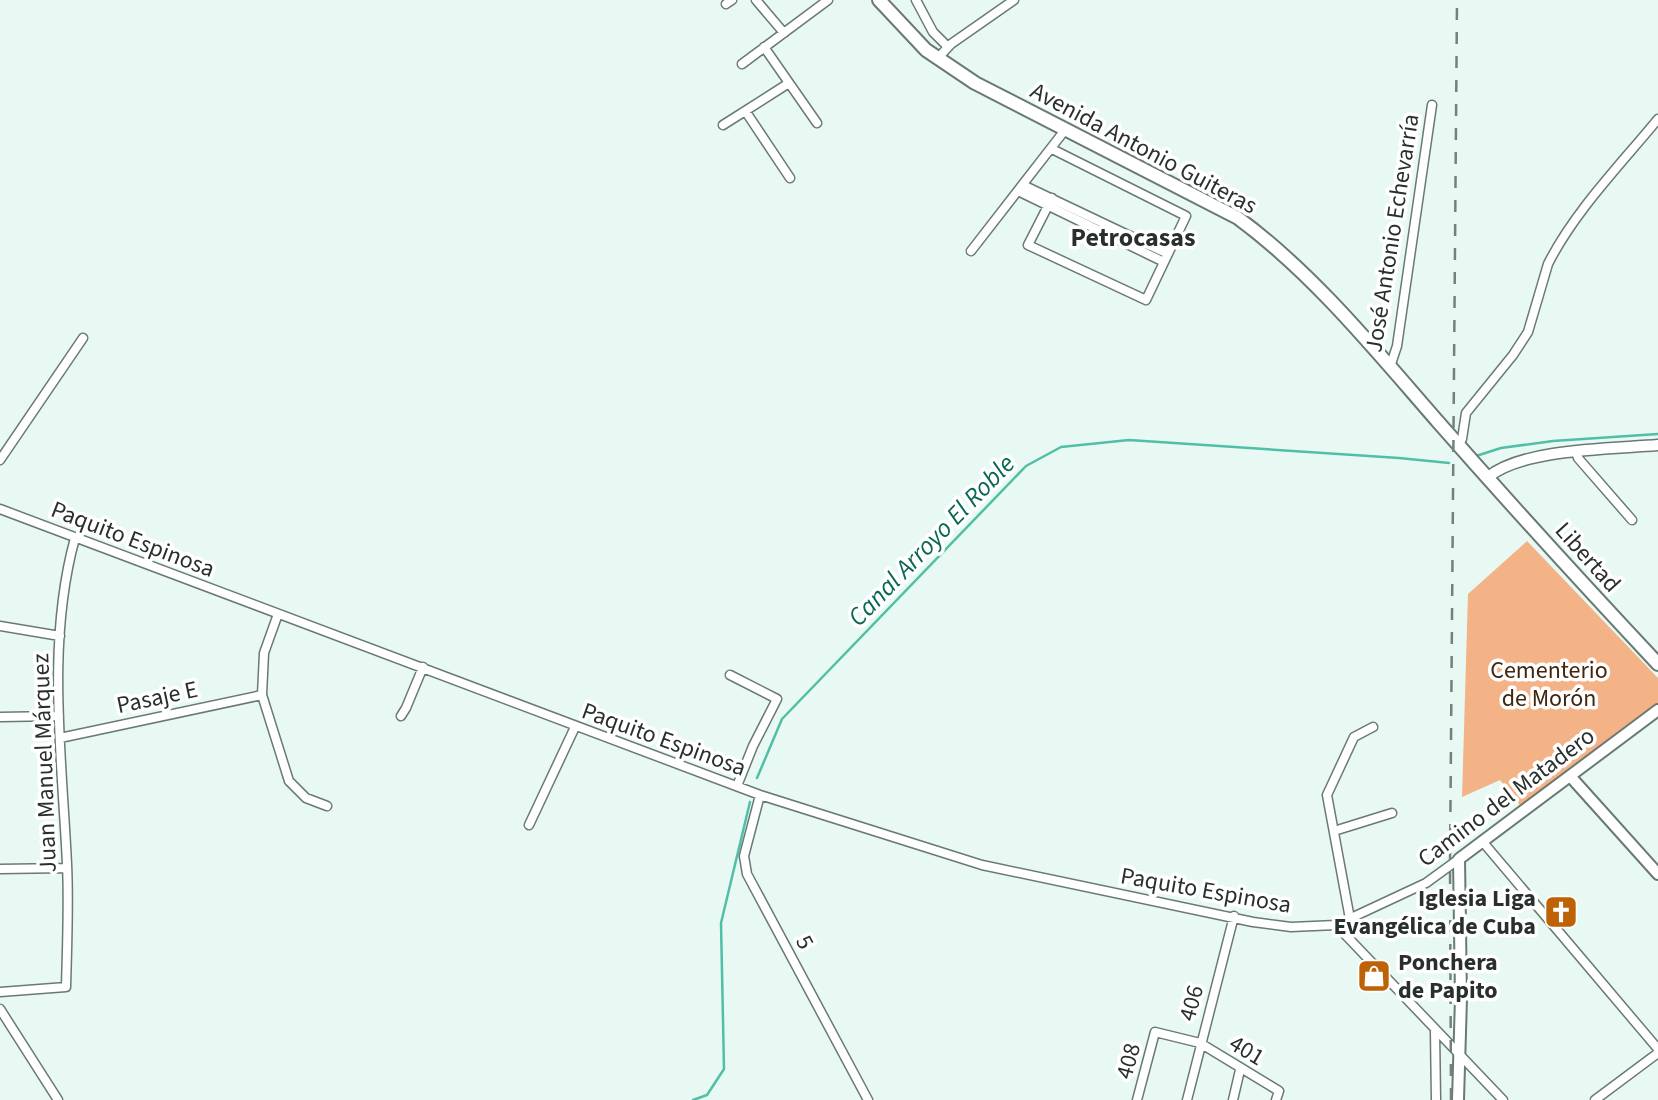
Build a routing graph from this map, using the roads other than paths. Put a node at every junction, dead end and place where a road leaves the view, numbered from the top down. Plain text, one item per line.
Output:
1 (755, 0) edge
2 (828, 0) edge
3 (879, 0) edge
4 (916, 0) edge
5 (994, 0) edge
6 (1014, 0) edge
7 (1001, 9) junction
8 (784, 33) junction
9 (764, 47) junction
10 (948, 47) junction
11 (937, 59) junction
12 (742, 64) dead end
13 (789, 83) junction
14 (1432, 105) dead end
15 (746, 112) junction
16 (1658, 119) edge
17 (817, 124) dead end
18 (723, 125) dead end
19 (1065, 130) junction
20 (1052, 149) junction
21 (790, 178) dead end
22 (1021, 188) junction
23 (1050, 202) junction
24 (971, 251) dead end
25 (1166, 258) junction
26 (83, 338) dead end
27 (1390, 368) junction
28 (1459, 445) junction
29 (1658, 445) edge
30 (1576, 453) junction
31 (0, 460) edge
32 (1488, 477) junction
33 (0, 509) edge
34 (1633, 520) dead end
35 (75, 538) junction
36 (278, 614) junction
37 (0, 626) edge
38 (60, 636) junction
39 (1658, 664) edge
40 (423, 667) junction
41 (730, 675) dead end
42 (262, 695) junction
43 (1658, 710) edge
44 (60, 716) junction
45 (401, 716) dead end
46 (0, 717) edge
47 (575, 727) junction
48 (1373, 727) dead end
49 (60, 738) junction
50 (1570, 776) junction
51 (737, 786) junction
52 (760, 795) junction
53 (327, 806) dead end
54 (1392, 813) dead end
55 (528, 825) dead end
56 (1334, 831) junction
57 (1482, 841) junction
58 (1459, 859) junction
59 (67, 868) junction
60 (0, 869) edge
61 (1658, 874) edge
62 (1234, 916) junction
63 (1350, 919) junction
64 (1336, 925) junction
65 (0, 992) edge
66 (0, 1009) edge
67 (1435, 1031) junction
68 (1155, 1032) joint
69 (1200, 1044) junction
70 (1658, 1051) edge
71 (1458, 1055) junction
72 (1240, 1070) junction
73 (1277, 1096) edge
74 (58, 1100) edge
75 (868, 1100) edge
76 (1138, 1100) edge
77 (1187, 1100) edge
78 (1233, 1100) edge
79 (1436, 1100) edge
80 (1458, 1100) edge
81 (1503, 1100) edge
82 (1595, 1100) edge

1 - 8 street
2 - 8 street
3 - 11 main road, Avenida Antonio Guiteras
4 - 10 street
5 - 7 street
6 - 7 street
7 - 10 street
8 - 9 street
9 - 12 street
9 - 13 street
10 - 11 street
11 - 19 main road, Avenida Antonio Guiteras
13 - 15 street
13 - 17 street
14 - 27 street, José Antonio Echevarría
15 - 18 street
15 - 21 street
16 - 28 street
19 - 20 street
19 - 27 main road, Avenida Antonio Guiteras
20 - 22 street
20 - 25 street
22 - 23 street
22 - 24 street
23 - 25 street
23 - 25 street
26 - 31 street
27 - 28 main road, Avenida Antonio Guiteras
28 - 32 main road, Avenida Antonio Guiteras
29 - 30 street
30 - 32 street
30 - 34 street
32 - 39 main road, Libertad
33 - 35 street, Paquito Espinosa
35 - 36 street, Paquito Espinosa
35 - 38 street, Juan Manuel Márquez
36 - 40 street, Paquito Espinosa
36 - 42 street
37 - 38 street
38 - 44 street, Juan Manuel Márquez
40 - 45 street
40 - 47 street, Paquito Espinosa
41 - 51 street
42 - 49 street, Pasaje E
42 - 53 street
43 - 50 main road, Camino del Matadero
44 - 46 street
44 - 49 street, Juan Manuel Márquez
47 - 51 street, Paquito Espinosa
47 - 55 street
48 - 56 street
49 - 59 street, Juan Manuel Márquez
50 - 57 main road, Camino del Matadero
50 - 61 main road
51 - 52 street, Paquito Espinosa
52 - 62 street, Paquito Espinosa
52 - 75 street, 5
54 - 56 street
56 - 63 street
57 - 58 main road, Camino del Matadero
57 - 70 street
58 - 63 street, Camino del Matadero
58 - 71 main road
59 - 60 street
59 - 65 street, Juan Manuel Márquez
62 - 64 street, Paquito Espinosa
62 - 69 street, 406
63 - 64 street, Camino del Matadero
64 - 67 street
66 - 74 street
67 - 71 street
67 - 79 street
68 - 69 street, 401
68 - 76 street, 408
69 - 72 street, 401
69 - 77 street, 406
70 - 82 street
71 - 80 main road
71 - 81 street
72 - 73 street, 401
72 - 78 street

